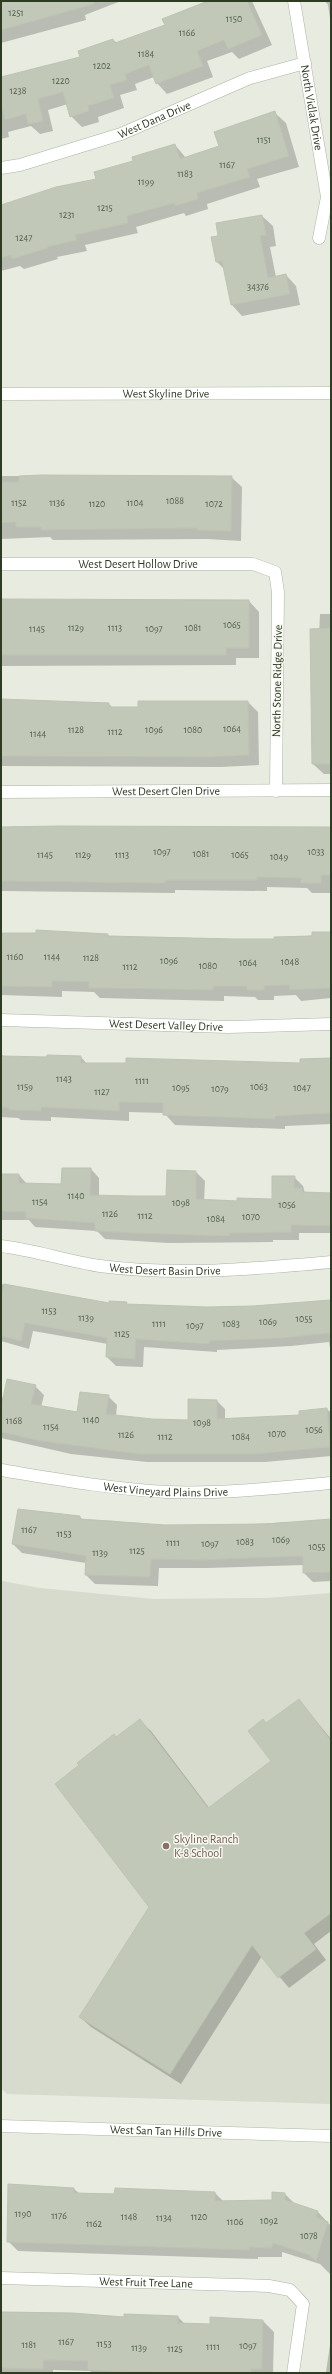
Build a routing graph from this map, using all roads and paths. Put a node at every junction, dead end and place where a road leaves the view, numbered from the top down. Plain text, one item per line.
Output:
1 (294, 1) edge
2 (305, 63) junction
3 (1, 168) edge
4 (319, 238) dead end
5 (331, 393) edge
6 (1, 394) edge
7 (1, 564) edge
8 (275, 572) joint
9 (331, 790) edge
10 (276, 791) junction
11 (1, 792) edge
12 (1, 1020) edge
13 (331, 1024) edge
14 (1, 1246) edge
15 (331, 1262) edge
16 (1, 1470) edge
17 (331, 1484) edge
18 (1, 2126) edge
19 (331, 2136) edge
20 (1, 2278) edge
21 (293, 2373) edge

1 - 2 street, North Vidlak Drive
2 - 3 street, West Dana Drive
2 - 4 street, North Vidlak Drive
5 - 6 street, West Skyline Drive
7 - 8 street, West Desert Hollow Drive
8 - 10 street, North Stone Ridge Drive
9 - 10 street, West Desert Glen Drive
10 - 11 street, West Desert Glen Drive
12 - 13 street, West Desert Valley Drive
14 - 15 street, West Desert Basin Drive
16 - 17 street, West Vineyard Plains Drive
18 - 19 street, West San Tan Hills Drive
20 - 21 street, West Fruit Tree Lane

